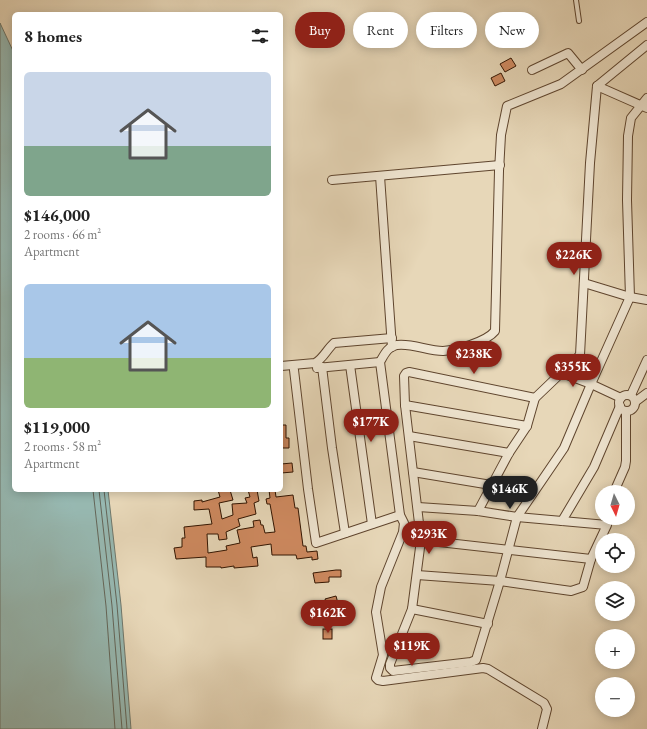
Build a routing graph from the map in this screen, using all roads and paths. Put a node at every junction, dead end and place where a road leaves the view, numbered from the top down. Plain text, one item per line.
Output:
1 (576, 0) edge
2 (579, 21) dead end
3 (647, 22) edge
4 (647, 46) edge
5 (532, 70) dead end
6 (582, 70) junction
7 (596, 86) junction
8 (647, 98) edge
9 (644, 106) edge
10 (500, 165) junction
11 (380, 176) junction
12 (332, 180) dead end
13 (584, 283) junction
14 (630, 297) junction
15 (647, 300) edge
16 (392, 338) junction
17 (392, 347) junction
18 (647, 360) edge
19 (380, 362) junction
20 (350, 365) junction
21 (322, 367) junction
22 (283, 368) edge
23 (283, 368) edge
24 (294, 370) junction
25 (562, 373) junction
26 (591, 384) junction
27 (647, 393) edge
28 (535, 398) junction
29 (633, 399) junction
30 (405, 404) junction
31 (622, 405) junction
32 (527, 426) junction
33 (409, 436) junction
34 (509, 453) junction
35 (413, 472) junction
36 (491, 485) junction
37 (617, 485) edge
38 (418, 507) junction
39 (478, 511) junction
40 (400, 515) junction
41 (517, 517) junction
42 (562, 521) junction
43 (595, 521) edge
44 (372, 524) junction
45 (605, 525) edge
46 (345, 533) junction
47 (421, 540) junction
48 (508, 550) junction
49 (591, 559) junction
50 (417, 575) junction
51 (500, 581) junction
52 (412, 609) junction
53 (488, 624) junction
54 (542, 729) edge

1 - 2 lane
3 - 6 street
4 - 7 street
5 - 6 street
6 - 10 street
7 - 9 street
7 - 13 street
8 - 9 street
9 - 14 street
10 - 11 street
10 - 17 street
11 - 12 street
11 - 16 street
13 - 14 street
13 - 25 street
14 - 15 street
14 - 26 street
16 - 17 street
16 - 22 street
17 - 19 street
18 - 29 street
19 - 20 street
19 - 40 street
20 - 21 street
20 - 44 street
21 - 24 street
21 - 46 street
23 - 24 street
24 - 46 street
25 - 26 street
25 - 28 street
26 - 31 street
26 - 41 street
27 - 29 street
28 - 30 street
28 - 32 street
29 - 31 street
29 - 31 street
30 - 32 street
30 - 33 street
31 - 37 street
31 - 42 street
32 - 34 street
33 - 34 street
33 - 35 street
34 - 36 street
35 - 36 street
35 - 38 street
36 - 39 street
38 - 39 street
38 - 47 street
39 - 41 street
40 - 44 street
40 - 54 street
41 - 42 street
41 - 48 street
42 - 43 street
44 - 46 street
45 - 49 street
47 - 48 street
47 - 50 street
48 - 49 street
48 - 51 street
49 - 51 street
50 - 51 street
50 - 52 street
51 - 53 street
52 - 53 street
52 - 53 street

